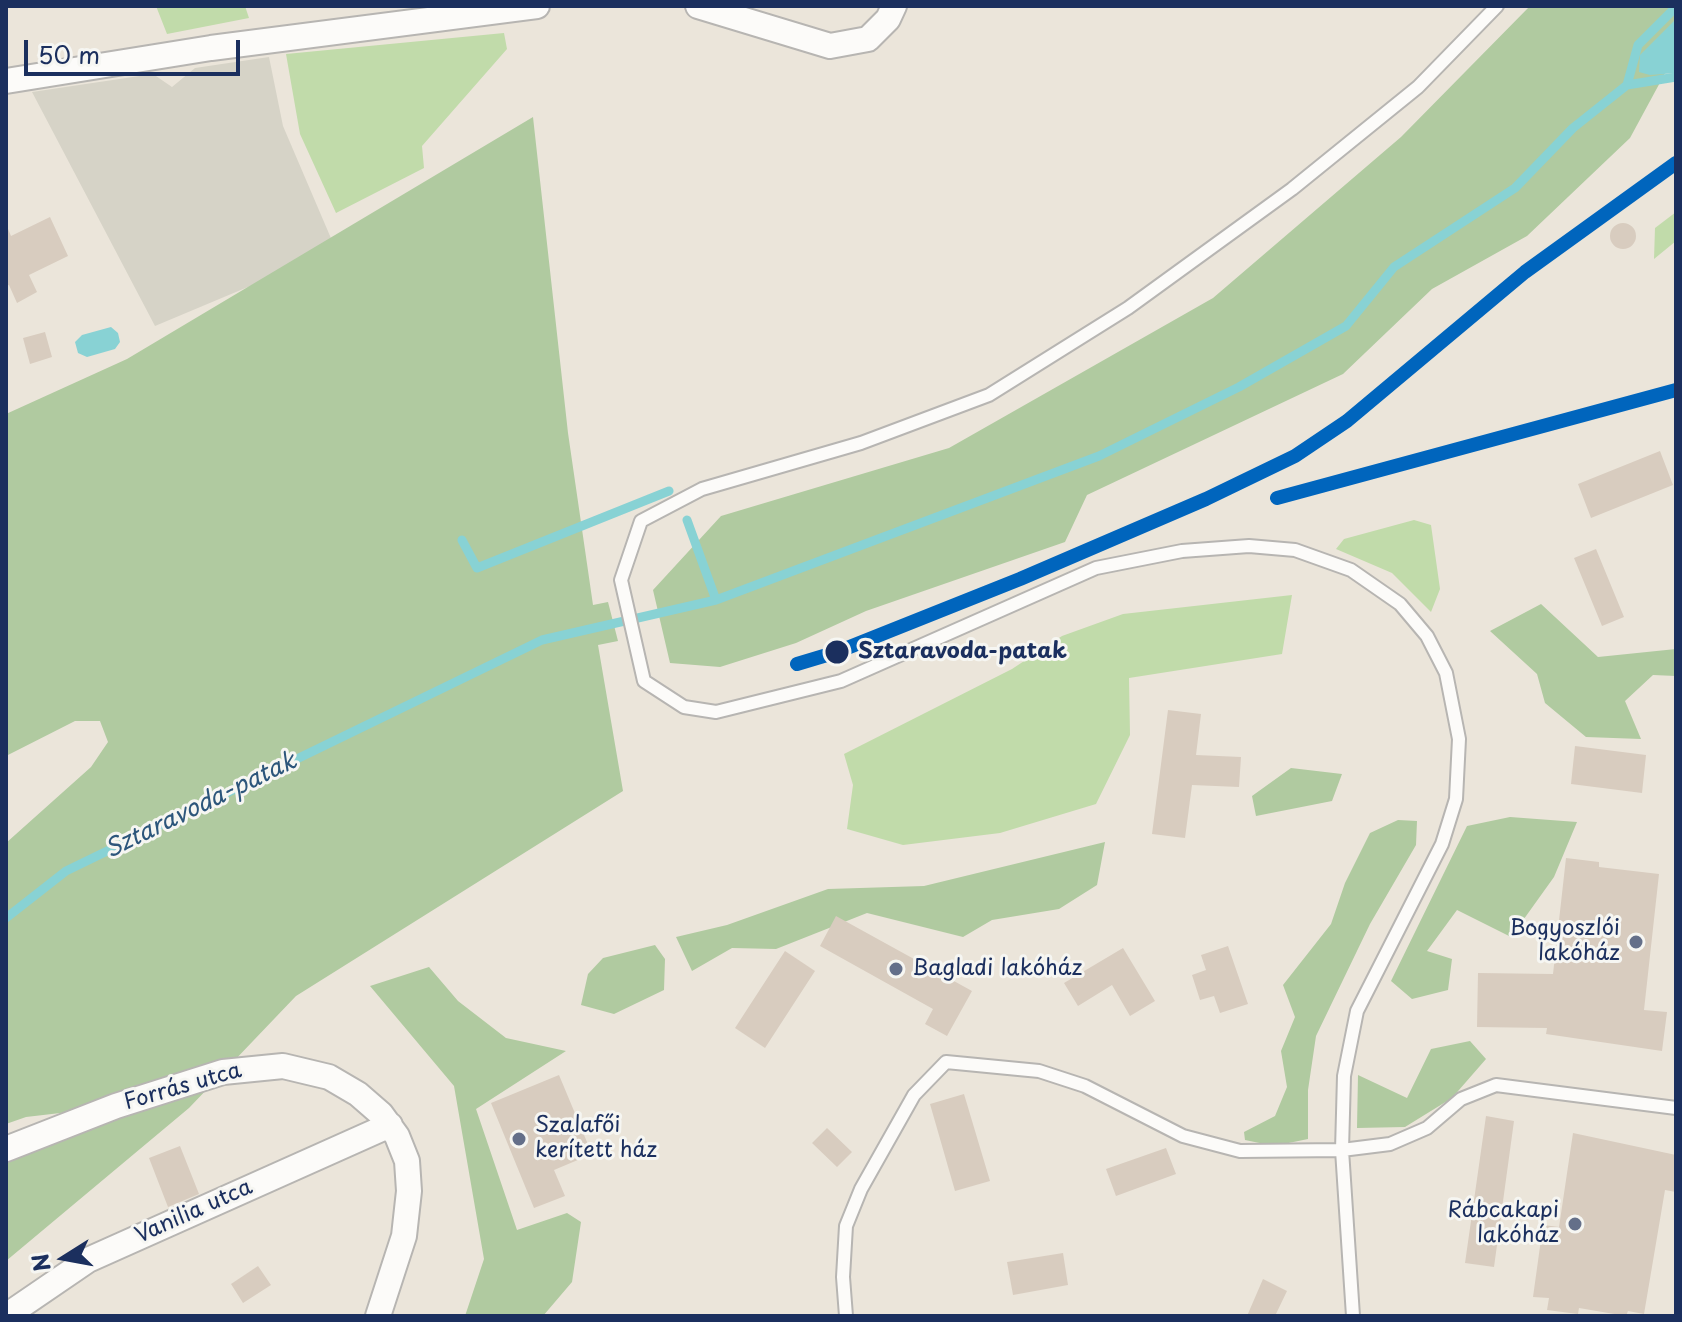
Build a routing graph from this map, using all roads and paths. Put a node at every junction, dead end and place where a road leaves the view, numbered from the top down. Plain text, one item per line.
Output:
1 (537, 6) edge
2 (698, 6) edge
3 (894, 6) edge
4 (1497, 6) edge
5 (6, 81) edge
6 (1676, 1108) edge
7 (390, 1125) junction
8 (6, 1149) edge
9 (1342, 1150) junction
10 (6, 1316) edge
11 (378, 1316) edge
12 (846, 1316) edge
13 (1353, 1316) edge

1 - 5 street
2 - 3 street
4 - 9 lane
6 - 9 lane
7 - 8 street, Forrás utca
7 - 10 street, Vanilia utca
7 - 11 street, Forrás utca
9 - 12 lane
9 - 13 lane

